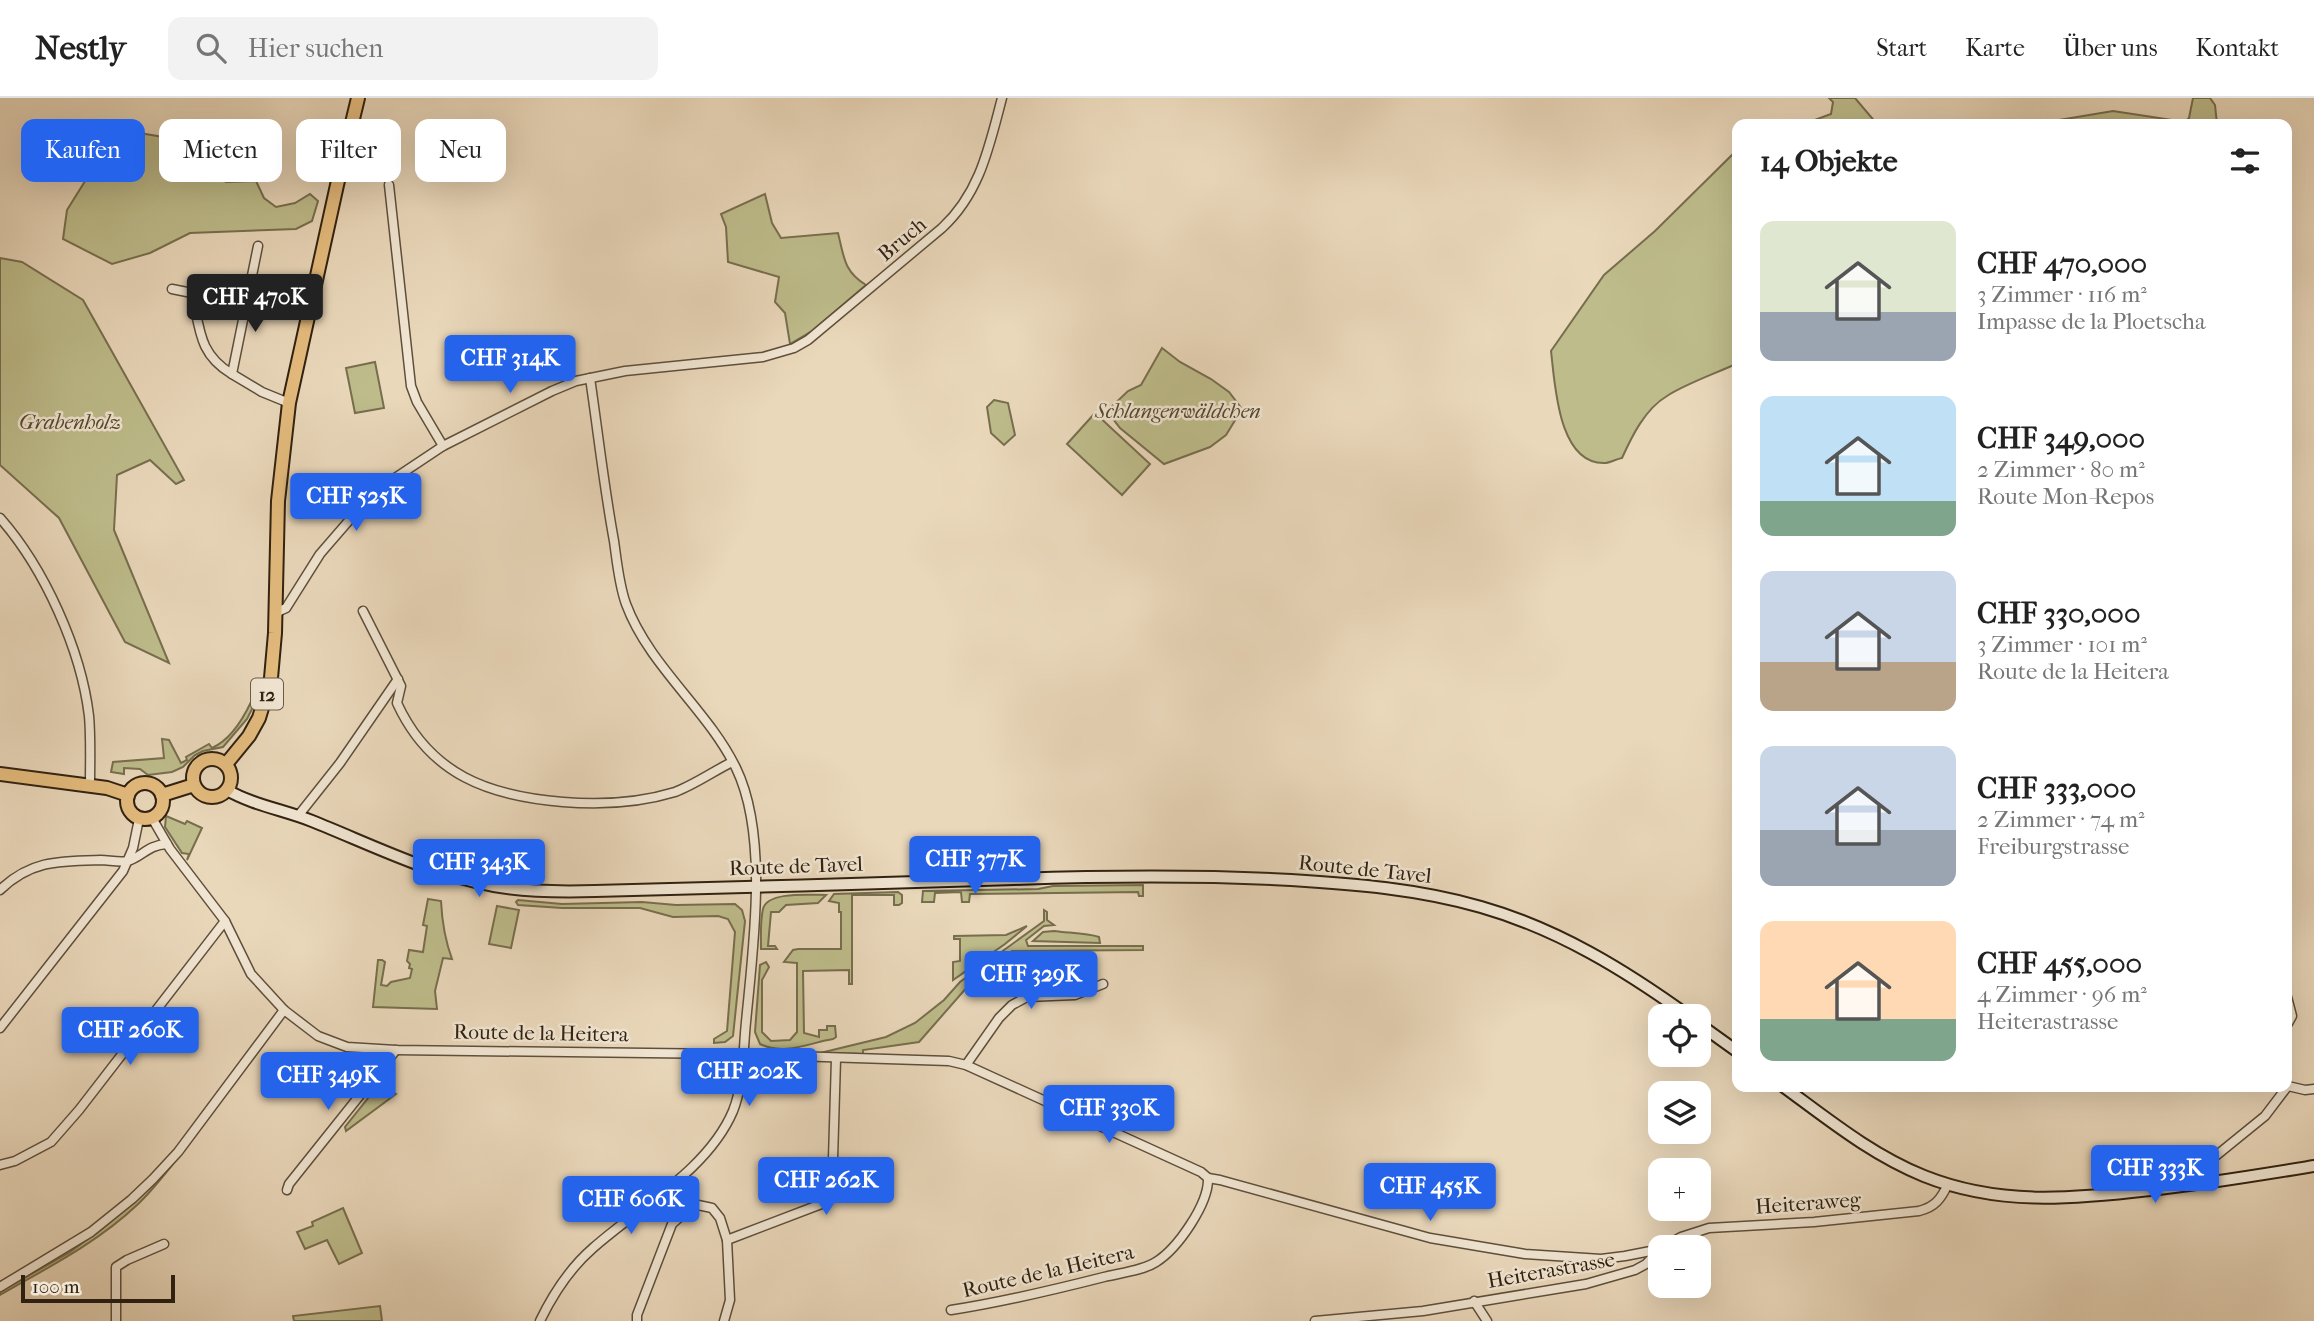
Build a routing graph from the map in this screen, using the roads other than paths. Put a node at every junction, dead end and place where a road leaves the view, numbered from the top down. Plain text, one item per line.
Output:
1 (358, 98) edge
2 (1002, 98) edge
3 (389, 185) dead end
4 (258, 246) dead end
5 (172, 289) dead end
6 (232, 374) junction
7 (590, 378) junction
8 (289, 403) junction
9 (443, 446) junction
10 (0, 518) edge
11 (363, 611) dead end
12 (275, 612) junction
13 (398, 679) junction
14 (732, 762) junction
15 (226, 764) junction
16 (1, 772) edge
17 (90, 785) junction
18 (194, 785) junction
19 (227, 790) junction
20 (128, 795) junction
21 (162, 795) junction
22 (298, 816) junction
23 (146, 818) junction
24 (167, 844) junction
25 (129, 860) junction
26 (755, 887) junction
27 (0, 890) edge
28 (225, 921) junction
29 (1103, 984) dead end
30 (1671, 1004) edge
31 (284, 1010) junction
32 (0, 1028) edge
33 (1711, 1033) edge
34 (1732, 1048) edge
35 (396, 1050) junction
36 (744, 1055) junction
37 (836, 1059) junction
38 (966, 1065) junction
39 (2292, 1087) edge
40 (2314, 1089) edge
41 (1791, 1092) edge
42 (2283, 1092) edge
43 (0, 1165) edge
44 (2314, 1166) edge
45 (1208, 1178) junction
46 (1948, 1184) junction
47 (2208, 1184) junction
48 (287, 1190) dead end
49 (1687, 1235) edge
50 (727, 1240) junction
51 (164, 1244) dead end
52 (1648, 1251) edge
53 (1648, 1262) edge
54 (0, 1287) edge
55 (1474, 1301) junction
56 (951, 1310) dead end
57 (116, 1321) edge
58 (540, 1321) edge
59 (637, 1321) edge
60 (724, 1321) edge
61 (1315, 1321) edge
62 (1488, 1321) edge

1 - 8 main road, 12
2 - 7 street, Bruch
3 - 9 street
4 - 6 street
5 - 6 street
6 - 8 street
7 - 9 street, Bruch
7 - 14 street
8 - 12 main road, 12
9 - 12 street, Bruch
10 - 17 street
11 - 13 street
12 - 15 main road, 12
13 - 14 street
13 - 22 street
14 - 26 street
15 - 18 main road
15 - 19 main road
16 - 17 main road
17 - 20 main road
18 - 19 main road
18 - 21 main road
19 - 22 main road, Route de Tavel
20 - 21 main road
20 - 23 main road
21 - 23 main road
22 - 26 main road, Route de Tavel
23 - 24 street, Route de la Heitera
23 - 25 street
24 - 25 street
24 - 28 street, Route de la Heitera
25 - 27 street
25 - 32 street
26 - 30 main road, Route de Tavel
26 - 36 street
28 - 31 street, Route de la Heitera
28 - 43 street
29 - 38 street
31 - 35 street, Route de la Heitera
31 - 54 street
33 - 34 main road
35 - 36 street, Route de la Heitera
35 - 48 street
36 - 37 street, Route de la Heitera
36 - 58 street
37 - 38 street, Route de la Heitera
37 - 50 street
38 - 45 street, Route de la Heitera
39 - 40 street
41 - 46 main road
42 - 47 street
44 - 47 main road
45 - 52 street, Heiterastrasse
45 - 56 street, Route de la Heitera
46 - 47 main road
46 - 49 street, Heiteraweg
50 - 59 street
50 - 60 street
51 - 57 street
53 - 55 street, Heiterastrasse
55 - 61 street, Heiterastrasse
55 - 62 street

